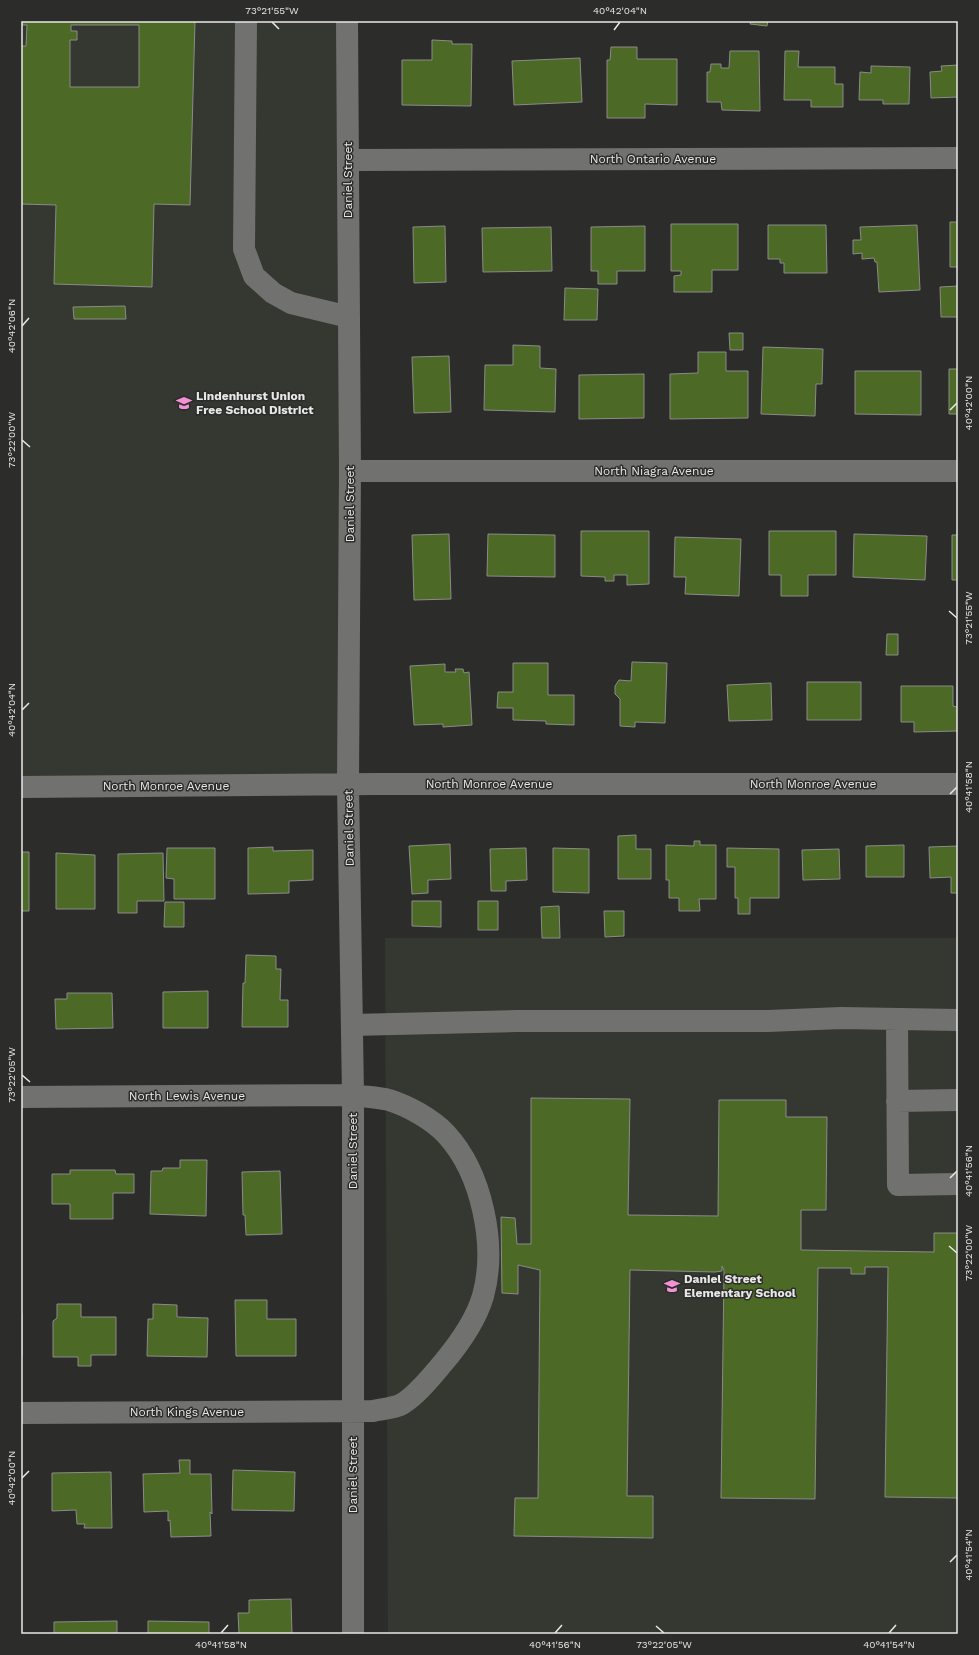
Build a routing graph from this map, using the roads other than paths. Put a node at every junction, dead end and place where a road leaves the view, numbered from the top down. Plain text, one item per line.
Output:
1 (246, 21) edge
2 (347, 21) edge
3 (958, 158) edge
4 (348, 160) junction
5 (349, 317) junction
6 (350, 471) junction
7 (958, 471) edge
8 (348, 784) junction
9 (958, 784) edge
10 (21, 787) edge
11 (897, 1019) junction
12 (958, 1020) edge
13 (352, 1025) junction
14 (353, 1095) junction
15 (21, 1097) edge
16 (958, 1100) edge
17 (897, 1101) junction
18 (958, 1184) edge
19 (353, 1412) junction
20 (21, 1413) edge
21 (353, 1634) edge

1 - 5 street
2 - 4 street, Daniel Street
3 - 4 street, North Ontario Avenue
4 - 5 street, Daniel Street
5 - 6 street, Daniel Street
6 - 7 street, North Niagra Avenue
6 - 8 street, Daniel Street
8 - 9 street, North Monroe Avenue
8 - 10 street, North Monroe Avenue
8 - 13 street, Daniel Street
11 - 12 street
11 - 13 street
11 - 17 street
13 - 14 street, Daniel Street
14 - 15 street, North Lewis Avenue
14 - 19 street, Daniel Street
14 - 19 street, North Lewis Avenue
16 - 17 street
17 - 18 street
19 - 20 street, North Kings Avenue
19 - 21 street, Daniel Street

